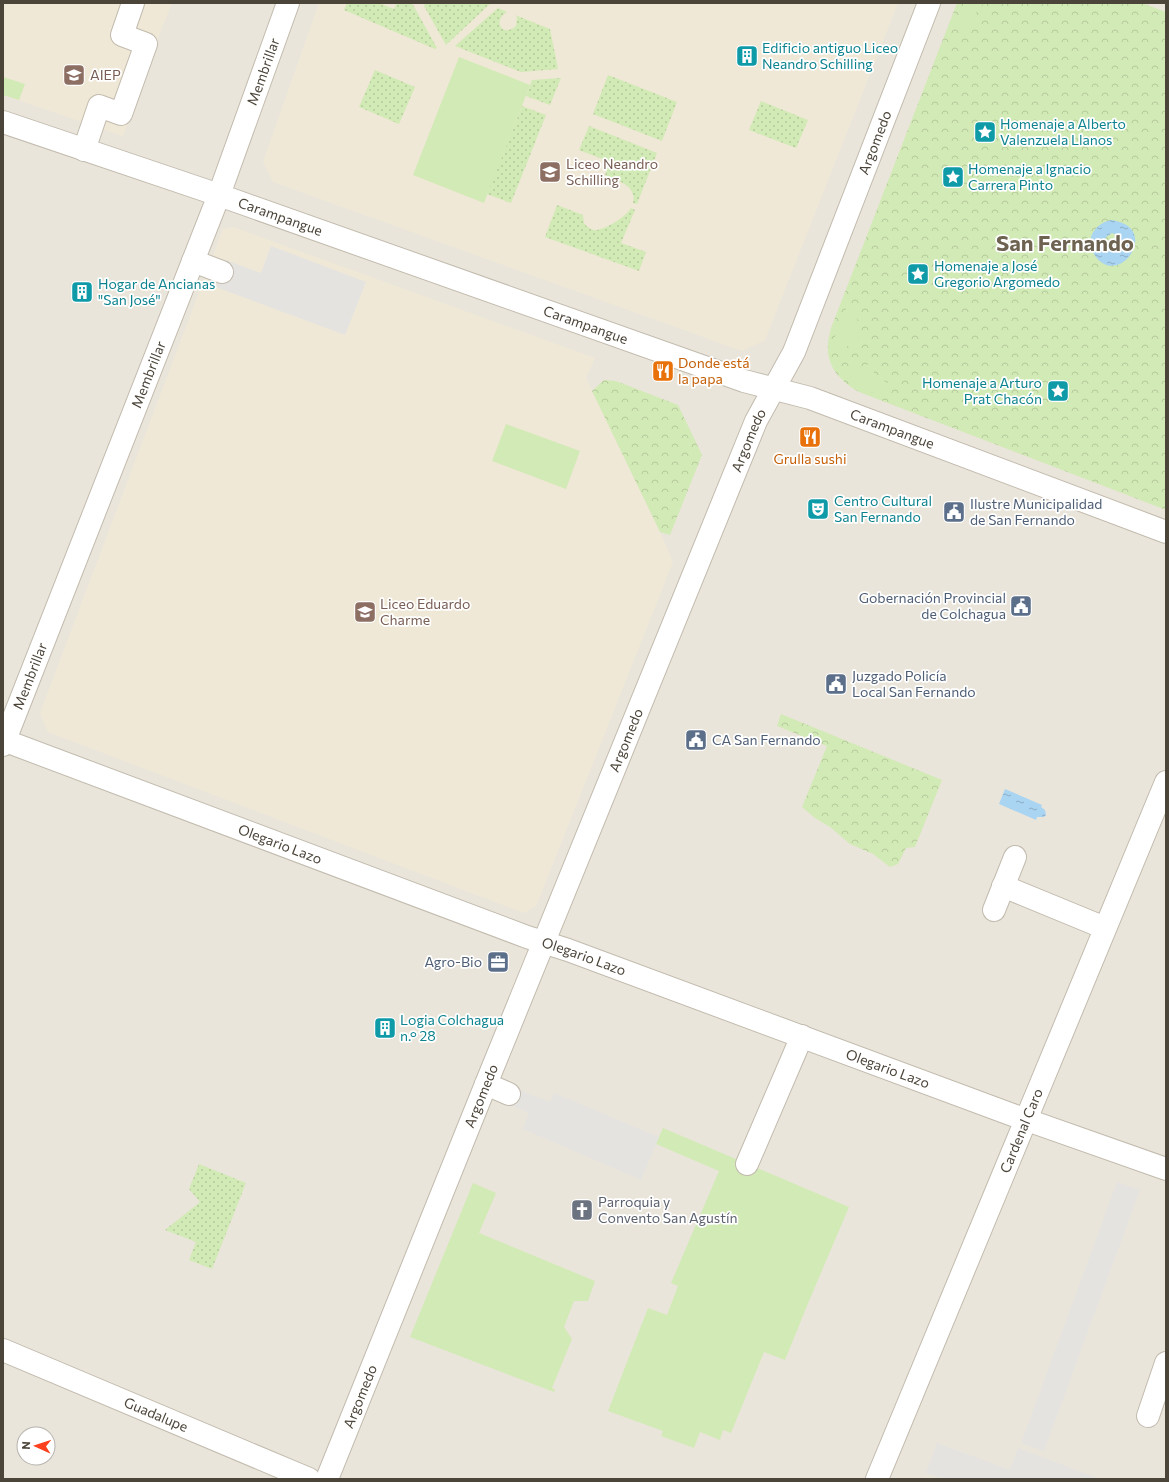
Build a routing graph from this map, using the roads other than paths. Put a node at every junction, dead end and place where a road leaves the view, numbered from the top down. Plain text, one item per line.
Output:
1 (134, 3) edge
2 (288, 3) edge
3 (929, 3) edge
4 (3, 122) edge
5 (84, 150) junction
6 (219, 195) junction
7 (193, 261) junction
8 (222, 272) dead end
9 (774, 389) junction
10 (1166, 532) edge
11 (4, 742) edge
12 (1166, 782) edge
13 (1015, 857) dead end
14 (1003, 886) junction
15 (994, 910) dead end
16 (1105, 928) junction
17 (544, 943) junction
18 (802, 1036) junction
19 (486, 1084) junction
20 (509, 1094) dead end
21 (1026, 1119) junction
22 (747, 1164) dead end
23 (1166, 1169) edge
24 (3, 1350) edge
25 (1166, 1363) edge
26 (1148, 1416) dead end
27 (309, 1479) edge
28 (327, 1479) edge
29 (877, 1479) edge

1 - 5 street
2 - 6 street, Membrillar
3 - 9 street, Argomedo
4 - 5 street, Carampangue
5 - 6 street, Carampangue
6 - 7 street, Membrillar
6 - 9 street, Carampangue
7 - 8 street
7 - 11 street, Membrillar
9 - 10 street, Carampangue
9 - 17 street, Argomedo
11 - 17 street, Olegario Lazo
12 - 16 street, Cardenal Caro
13 - 14 street
14 - 15 street
14 - 16 street
16 - 21 street, Cardenal Caro
17 - 18 street, Olegario Lazo
17 - 19 street, Argomedo
18 - 21 street, Olegario Lazo
18 - 22 street
19 - 20 street
19 - 28 street, Argomedo
21 - 23 street, Olegario Lazo
21 - 29 street, Cardenal Caro
24 - 27 street, Guadalupe
25 - 26 street

